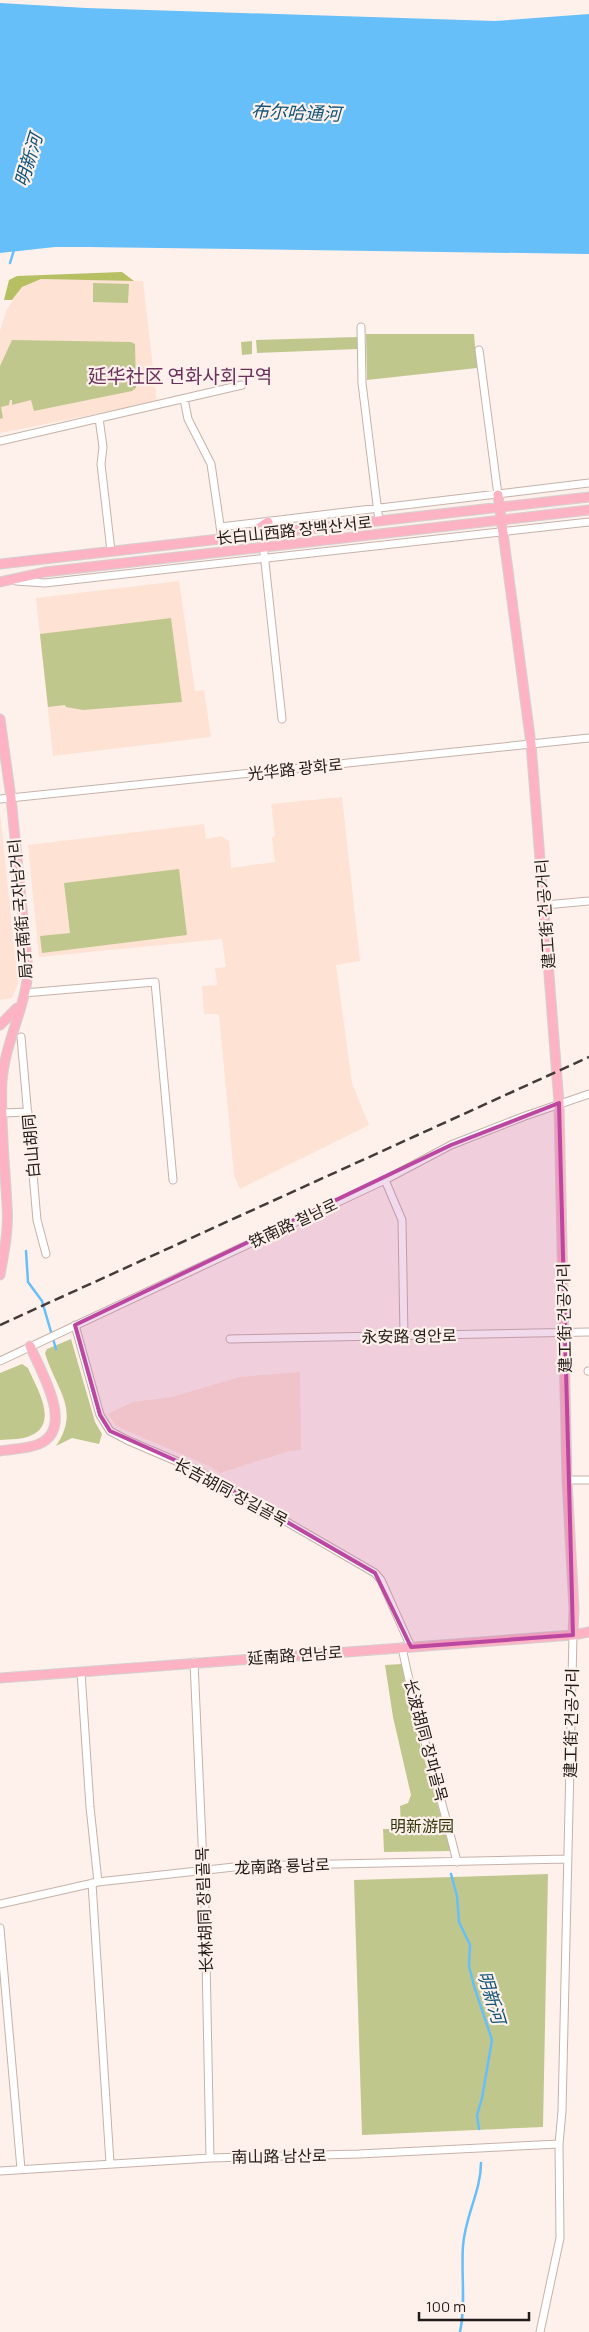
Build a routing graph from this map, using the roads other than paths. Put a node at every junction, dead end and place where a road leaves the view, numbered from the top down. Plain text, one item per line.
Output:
1 (361, 327) dead end
2 (479, 350) dead end
3 (242, 385) dead end
4 (184, 398) junction
5 (99, 418) junction
6 (0, 441) edge
7 (589, 484) edge
8 (498, 495) junction
9 (589, 497) edge
10 (377, 508) junction
11 (500, 508) junction
12 (589, 510) edge
13 (502, 520) junction
14 (378, 521) junction
15 (268, 522) junction
16 (589, 522) edge
17 (220, 527) junction
18 (504, 531) junction
19 (249, 535) junction
20 (222, 538) junction
21 (112, 551) junction
22 (264, 552) junction
23 (0, 564) edge
24 (0, 582) edge
25 (282, 719) dead end
26 (0, 720) edge
27 (589, 738) edge
28 (531, 744) junction
29 (11, 798) junction
30 (0, 800) edge
31 (589, 901) edge
32 (545, 906) junction
33 (24, 993) junction
34 (20, 1004) junction
35 (0, 1025) edge
36 (21, 1037) dead end
37 (589, 1094) edge
38 (559, 1103) junction
39 (28, 1112) junction
40 (2, 1113) junction
41 (173, 1180) dead end
42 (385, 1180) junction
43 (46, 1254) dead end
44 (0, 1275) edge
45 (72, 1327) junction
46 (564, 1332) junction
47 (589, 1332) edge
48 (404, 1336) junction
49 (230, 1340) dead end
50 (30, 1346) junction
51 (0, 1361) edge
52 (0, 1452) edge
53 (566, 1480) junction
54 (589, 1480) edge
55 (589, 1632) edge
56 (573, 1635) junction
57 (407, 1647) junction
58 (194, 1662) junction
59 (81, 1672) junction
60 (0, 1678) edge
61 (568, 1859) junction
62 (457, 1862) junction
63 (202, 1871) junction
64 (95, 1882) junction
65 (0, 1904) edge
66 (0, 1928) edge
67 (559, 2144) junction
68 (210, 2158) junction
69 (110, 2163) junction
70 (21, 2169) junction
71 (0, 2171) edge
72 (540, 2332) edge

1 - 10 street
2 - 8 street
3 - 4 street
4 - 5 street
4 - 17 street
5 - 6 street
5 - 21 street
7 - 8 street, 长白山西路 장백산서로
8 - 10 street, 长白山西路 장백산서로
8 - 11 main road, 建工街 건공거리
9 - 11 main road, 长白山西路 장백산서로
10 - 14 street
10 - 15 street, 长白山西路 장백산서로
11 - 13 main road, 建工街 건공거리
11 - 14 main road, 长白山西路 장백산서로
12 - 13 main road, 长白山西路 장백산서로
13 - 18 main road, 建工街 건공거리
13 - 22 main road, 长白山西路 장백산서로
14 - 19 main road, 长白山西路 장백산서로
15 - 17 street, 长白山西路 장백산서로
15 - 19 main road
16 - 18 street, 长白山西路 장백산서로
17 - 20 street
18 - 22 street, 长白山西路 장백산서로
18 - 28 main road, 建工街 건공거리
19 - 20 main road, 长白山西路 장백산서로
20 - 21 main road, 长白山西路 장백산서로
21 - 23 main road, 长白山西路 장백산서로
22 - 24 main road, 长白山西路 장백산서로
22 - 25 street
26 - 29 main road, 局子南街 국자남거리
27 - 28 street, 光华路 광화로
28 - 29 street, 光华路 광화로
28 - 32 main road, 建工街 건공거리
29 - 30 street, 光华路 광화로
29 - 33 main road, 局子南街 국자남거리
31 - 32 street
32 - 38 main road, 建工街 건공거리
33 - 34 main road, 局子南街 국자남거리
33 - 41 street
34 - 35 main road
34 - 40 main road, 局子南街 국자남거리
36 - 39 street, 白山胡同
37 - 38 street, 铁南路 철남로
38 - 42 street, 铁南路 철남로
38 - 46 main road, 建工街 건공거리
39 - 40 street
39 - 43 street, 白山胡同
40 - 44 main road, 局子南街 국자남거리
42 - 45 street, 铁南路 철남로
42 - 48 street
45 - 50 street, 铁南路 철남로
45 - 57 street, 长吉胡同 장길골목
46 - 47 street, 永安路 영안로
46 - 48 street, 永安路 영안로
46 - 53 main road, 建工街 건공거리
48 - 49 street, 永安路 영안로
50 - 51 street, 铁南路 철남로
50 - 52 main road
53 - 54 street
53 - 56 main road, 建工街 건공거리
55 - 56 main road, 延南路 연남로
56 - 57 main road, 延南路 연남로
56 - 61 street, 建工街 건공거리
57 - 58 main road, 延南路 연남로
57 - 62 street, 长波胡同 장파골목
58 - 59 main road, 延南路 연남로
58 - 63 street, 长林胡同 장림골목
59 - 60 main road, 延南路 연남로
59 - 64 street
61 - 62 street, 龙南路 룡남로
61 - 67 street, 建工街 건공거리
62 - 63 street, 龙南路 룡남로
63 - 64 street, 龙南路 룡남로
63 - 68 street, 长林胡同 장림골목
64 - 65 street, 龙南路 룡남로
64 - 69 street
66 - 70 street
67 - 68 street, 南山路 남산로
67 - 72 street, 建工街 건공거리
68 - 69 street, 南山路 남산로
69 - 70 street, 南山路 남산로
70 - 71 street, 南山路 남산로

